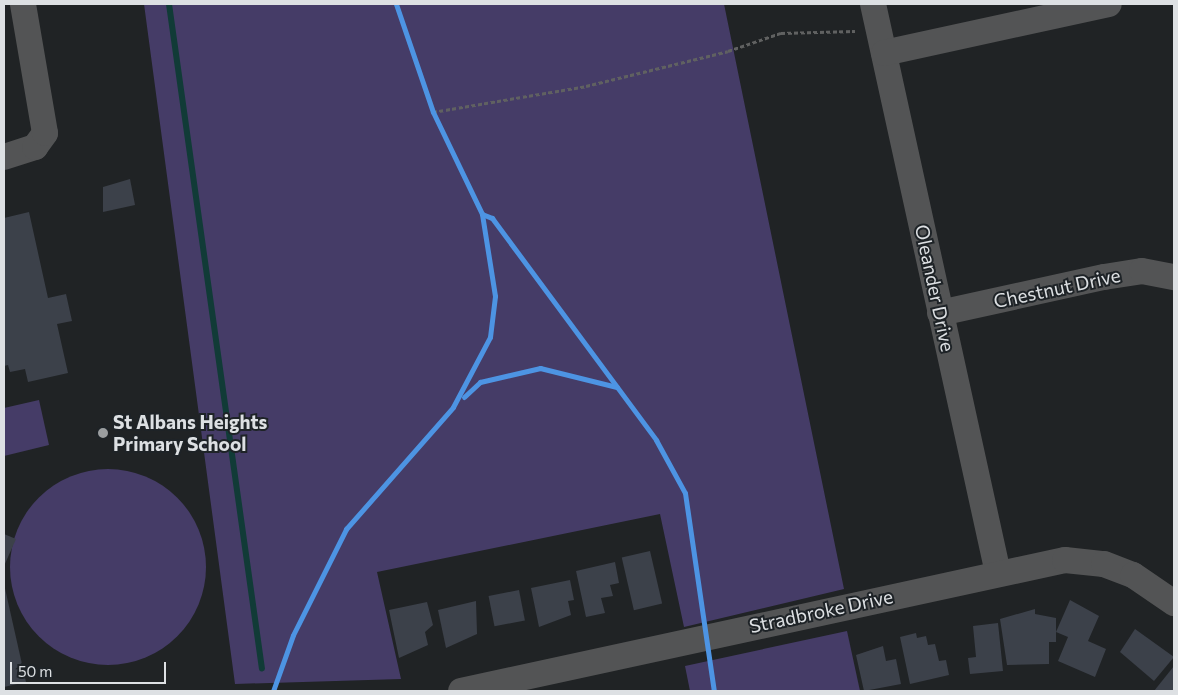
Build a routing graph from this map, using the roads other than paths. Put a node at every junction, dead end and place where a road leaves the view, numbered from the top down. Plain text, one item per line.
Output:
1 (23, 4) edge
2 (873, 4) edge
3 (1109, 4) edge
4 (884, 53) junction
5 (4, 157) edge
6 (1174, 277) edge
7 (940, 313) junction
8 (998, 573) junction
9 (1174, 603) edge
10 (461, 691) edge

1 - 5 street
2 - 4 street, Oleander Drive
3 - 4 street
4 - 7 street, Oleander Drive
6 - 7 street, Chestnut Drive
7 - 8 street, Oleander Drive
8 - 9 street, Stradbroke Drive
8 - 10 street, Stradbroke Drive

